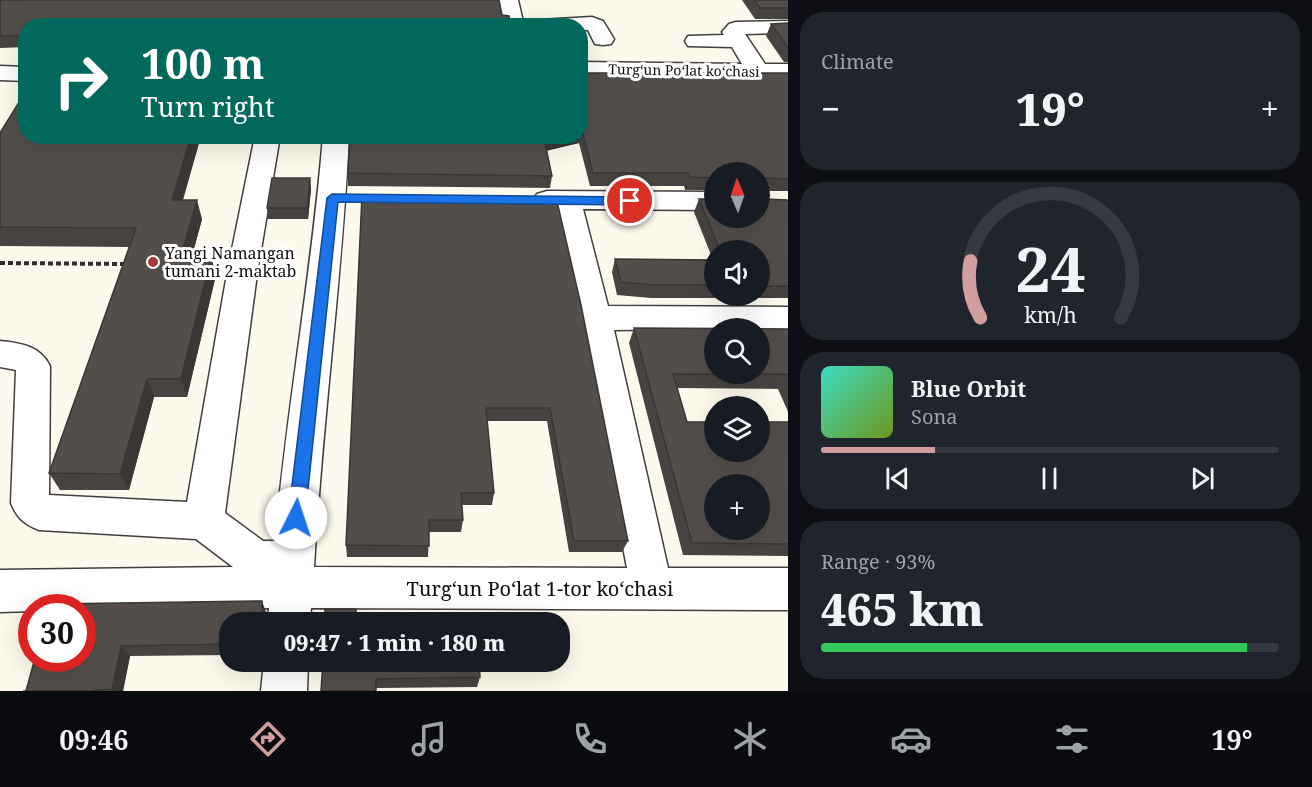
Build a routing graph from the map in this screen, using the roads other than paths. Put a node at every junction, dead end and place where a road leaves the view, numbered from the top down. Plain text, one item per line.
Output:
1 (508, 0) edge
2 (512, 18) edge
3 (588, 22) edge
4 (788, 27) edge
5 (603, 39) dead end
6 (696, 41) dead end
7 (738, 41) junction
8 (588, 69) edge
9 (758, 71) junction
10 (788, 71) edge
11 (0, 73) edge
12 (18, 74) edge
13 (266, 144) edge
14 (337, 144) edge
15 (520, 200) edge
16 (567, 201) junction
17 (704, 201) edge
18 (595, 318) junction
19 (788, 319) edge
20 (0, 354) edge
21 (204, 521) junction
22 (652, 589) junction
23 (788, 589) edge
24 (291, 590) edge
25 (0, 591) edge
26 (285, 672) edge
27 (284, 691) edge

1 - 2 street
3 - 5 street
4 - 7 street
6 - 7 street
7 - 9 street
8 - 9 street, Turgʻun Poʻlat koʻchasi
9 - 10 street, Turgʻun Poʻlat koʻchasi
11 - 12 street
13 - 21 street
14 - 24 street
15 - 16 street
16 - 17 street
16 - 18 street
18 - 19 street
18 - 22 street
20 - 21 street
21 - 24 street
22 - 23 street, Turgʻun Poʻlat 1-tor koʻchasi
22 - 24 street, Turgʻun Poʻlat 1-tor koʻchasi
24 - 25 street
26 - 27 street

